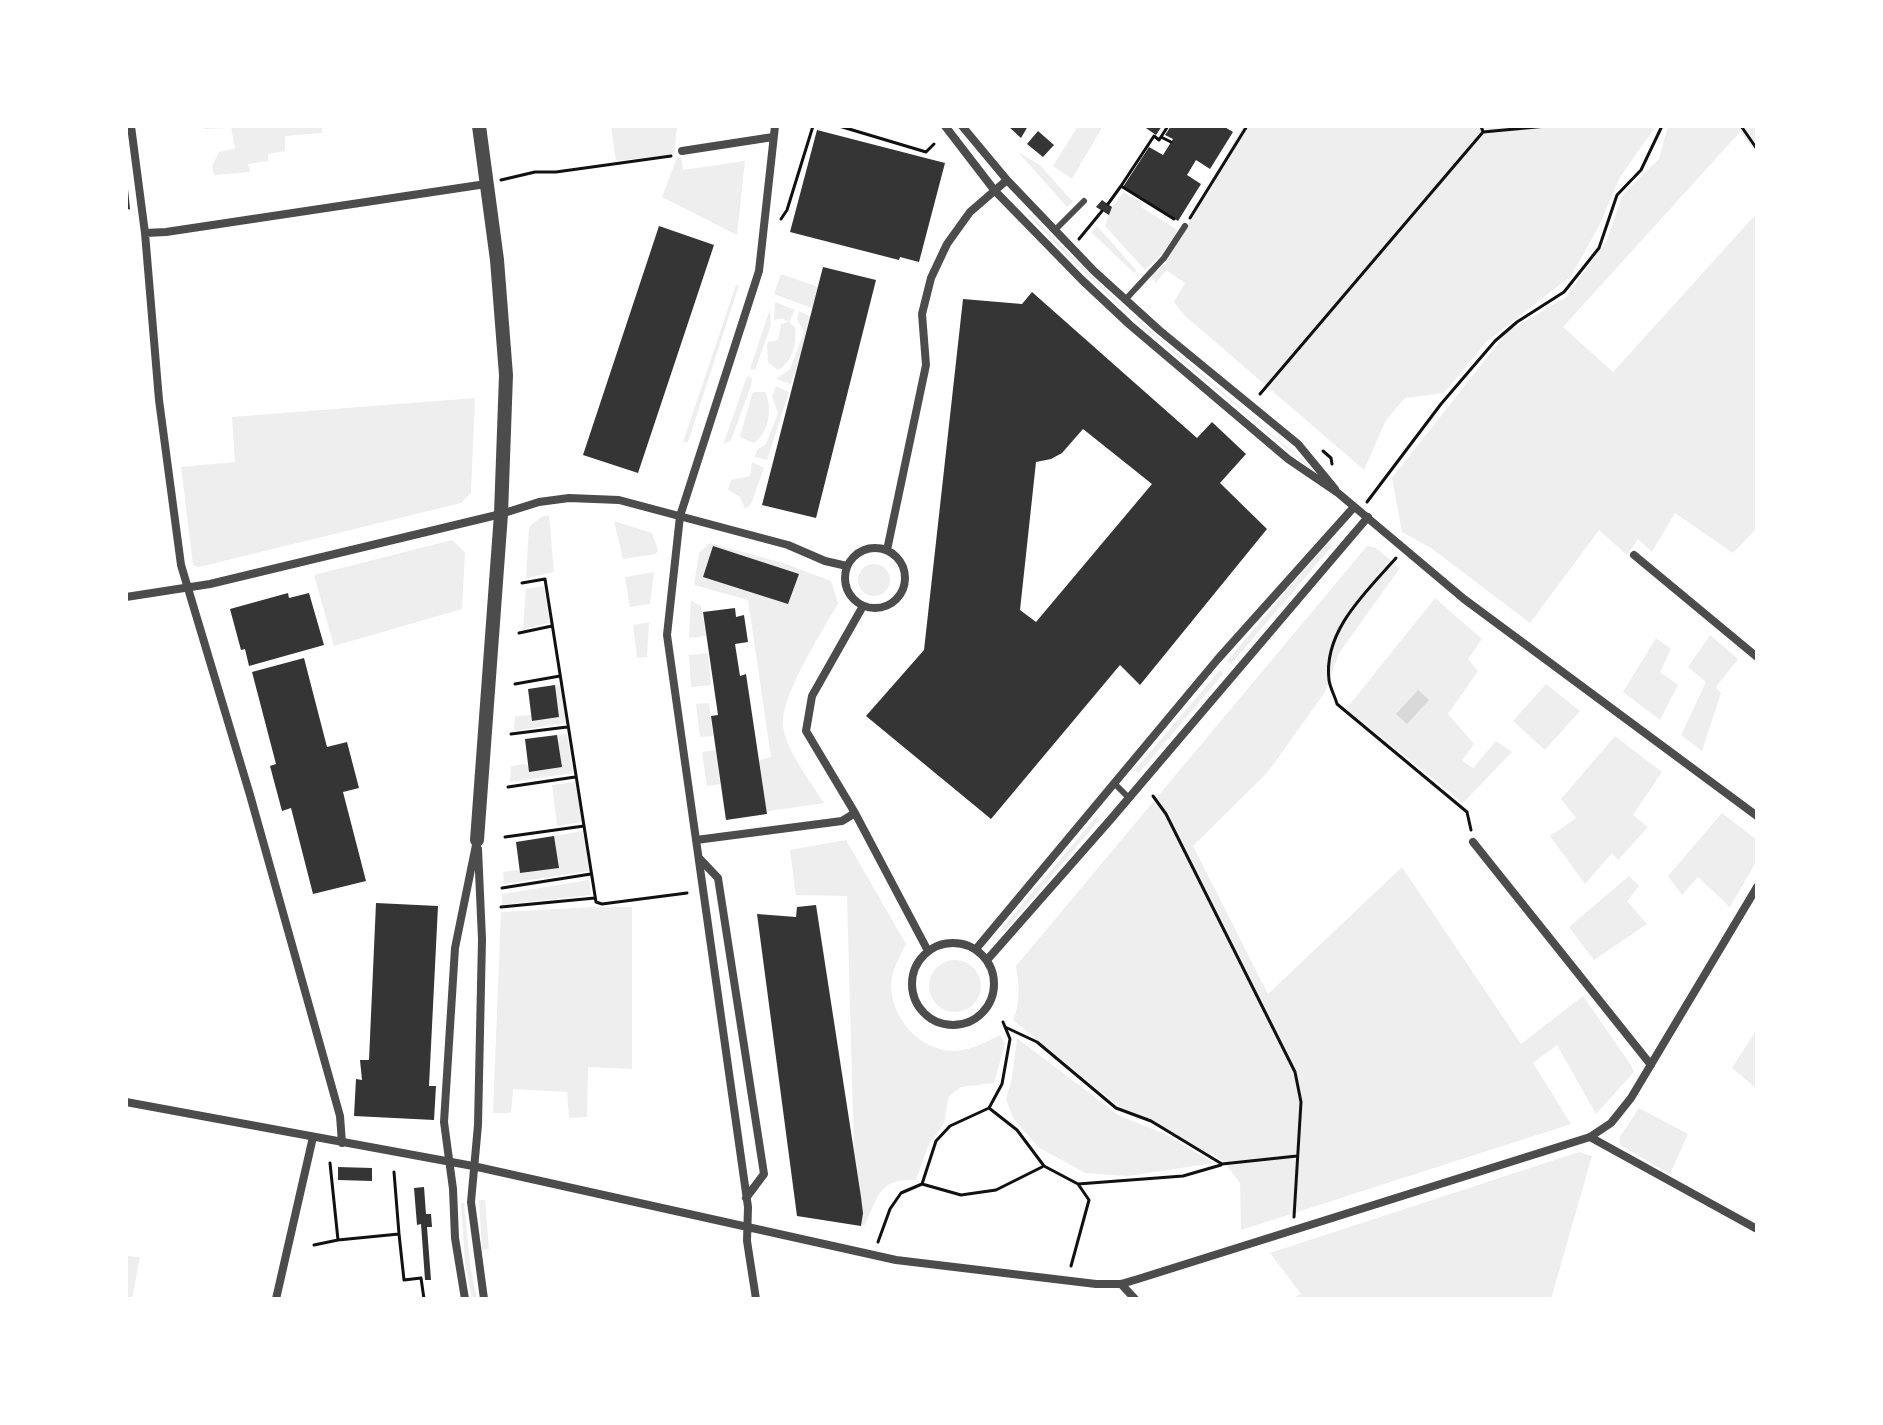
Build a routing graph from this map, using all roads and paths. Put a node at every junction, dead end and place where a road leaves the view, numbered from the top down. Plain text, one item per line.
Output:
1 (131, 126) edge
2 (479, 126) edge
3 (775, 126) edge
4 (813, 126) edge
5 (839, 126) edge
6 (945, 126) edge
7 (962, 126) edge
8 (1168, 126) edge
9 (1247, 126) edge
10 (1481, 126) edge
11 (1547, 126) edge
12 (1662, 126) edge
13 (1741, 126) edge
14 (1483, 132) junction
15 (773, 137) junction
16 (1161, 137) junction
17 (1171, 142) dead end
18 (934, 144) dead end
19 (1757, 149) edge
20 (682, 151) joint
21 (1007, 180) junction
22 (486, 184) junction
23 (1121, 186) junction
24 (995, 191) junction
25 (1084, 201) dead end
26 (1108, 204) dead end
27 (1102, 211) dead end
28 (781, 219) dead end
29 (1064, 222) junction
30 (1185, 226) junction
31 (1055, 230) junction
32 (145, 233) junction
33 (1080, 238) junction
34 (1072, 248) junction
35 (1125, 300) junction
36 (1251, 404) junction
37 (1319, 448) dead end
38 (1338, 493) junction
39 (1361, 512) junction
40 (501, 514) junction
41 (680, 516) junction
42 (887, 550) junction
43 (1403, 550) junction
44 (1634, 555) dead end
45 (847, 566) junction
46 (522, 583) dead end
47 (187, 588) junction
48 (126, 597) edge
49 (863, 606) junction
50 (552, 626) junction
51 (519, 633) dead end
52 (1757, 657) edge
53 (560, 676) junction
54 (515, 684) dead end
55 (567, 727) junction
56 (511, 734) dead end
57 (575, 777) junction
58 (1114, 783) junction
59 (508, 787) dead end
60 (1153, 796) dead end
61 (1129, 798) junction
62 (855, 813) junction
63 (1757, 816) edge
64 (584, 826) junction
65 (505, 837) dead end
66 (477, 840) junction
67 (696, 840) junction
68 (1473, 842) joint
69 (699, 857) junction
70 (591, 874) junction
71 (1757, 887) edge
72 (502, 888) dead end
73 (687, 893) dead end
74 (595, 898) junction
75 (501, 907) dead end
76 (976, 949) junction
77 (928, 951) junction
78 (987, 960) junction
79 (1651, 1065) junction
80 (126, 1102) edge
81 (989, 1108) junction
82 (313, 1137) junction
83 (1590, 1137) junction
84 (342, 1143) junction
85 (1297, 1156) junction
86 (449, 1161) junction
87 (330, 1163) dead end
88 (1222, 1164) junction
89 (473, 1166) junction
90 (1044, 1166) junction
91 (394, 1172) dead end
92 (922, 1184) junction
93 (1078, 1184) junction
94 (746, 1198) junction
95 (747, 1227) junction
96 (1757, 1229) edge
97 (1293, 1232) junction
98 (399, 1234) junction
99 (338, 1240) junction
100 (314, 1245) dead end
101 (876, 1255) junction
102 (1066, 1281) junction
103 (1121, 1284) junction
104 (276, 1299) edge
105 (424, 1299) edge
106 (465, 1299) edge
107 (484, 1299) edge
108 (756, 1299) edge
109 (1135, 1299) edge

1 - 32 street
2 - 22 street
3 - 15 street
4 - 28 path
5 - 18 path
6 - 24 street
7 - 21 street
8 - 16 path
9 - 30 path
10 - 14 path
11 - 14 path
12 - 39 path
13 - 19 path
14 - 36 path
15 - 20 street
15 - 41 street
16 - 17 path
16 - 23 path
20 - 22 path
21 - 24 street
21 - 31 street
22 - 32 street
22 - 40 street
23 - 26 path
23 - 30 path
24 - 38 street
24 - 42 street
25 - 29 lane
27 - 33 path
29 - 31 lane
29 - 33 path
30 - 35 lane
31 - 34 street
32 - 47 street
33 - 34 path
34 - 35 street
35 - 36 street
36 - 38 street
37 - 38 path
38 - 39 street
39 - 43 street
39 - 58 street
39 - 61 street
40 - 41 street
40 - 47 street
40 - 66 street
41 - 45 street
41 - 67 street
42 - 45 street
42 - 49 street
43 - 63 street
43 - 68 path
44 - 52 street
45 - 49 street
46 - 50 path
47 - 48 street
47 - 84 street
49 - 62 street
50 - 51 path
50 - 53 path
53 - 54 path
53 - 55 path
55 - 56 path
55 - 57 path
57 - 59 path
57 - 64 path
58 - 61 lane
58 - 76 street
60 - 85 path
61 - 78 street
62 - 67 street
62 - 77 street
64 - 65 path
64 - 70 path
66 - 86 street
66 - 89 street
67 - 69 street
68 - 79 street
69 - 94 street
69 - 94 street
70 - 72 path
70 - 74 path
71 - 79 street
73 - 74 path
74 - 75 path
76 - 77 street
76 - 78 street
77 - 78 street
79 - 83 street
80 - 82 street
81 - 88 path
81 - 90 path
81 - 92 path
82 - 84 street
82 - 104 street
83 - 96 street
83 - 97 street
84 - 86 street
85 - 88 path
85 - 97 path
86 - 89 street
86 - 106 street
87 - 99 path
88 - 93 path
89 - 95 street
89 - 107 street
90 - 92 path
90 - 93 path
91 - 98 path
92 - 101 path
93 - 102 path
94 - 95 street
95 - 101 street
95 - 108 street
97 - 103 street
98 - 99 path
98 - 105 path
99 - 100 path
101 - 102 street
102 - 103 street
103 - 109 street

